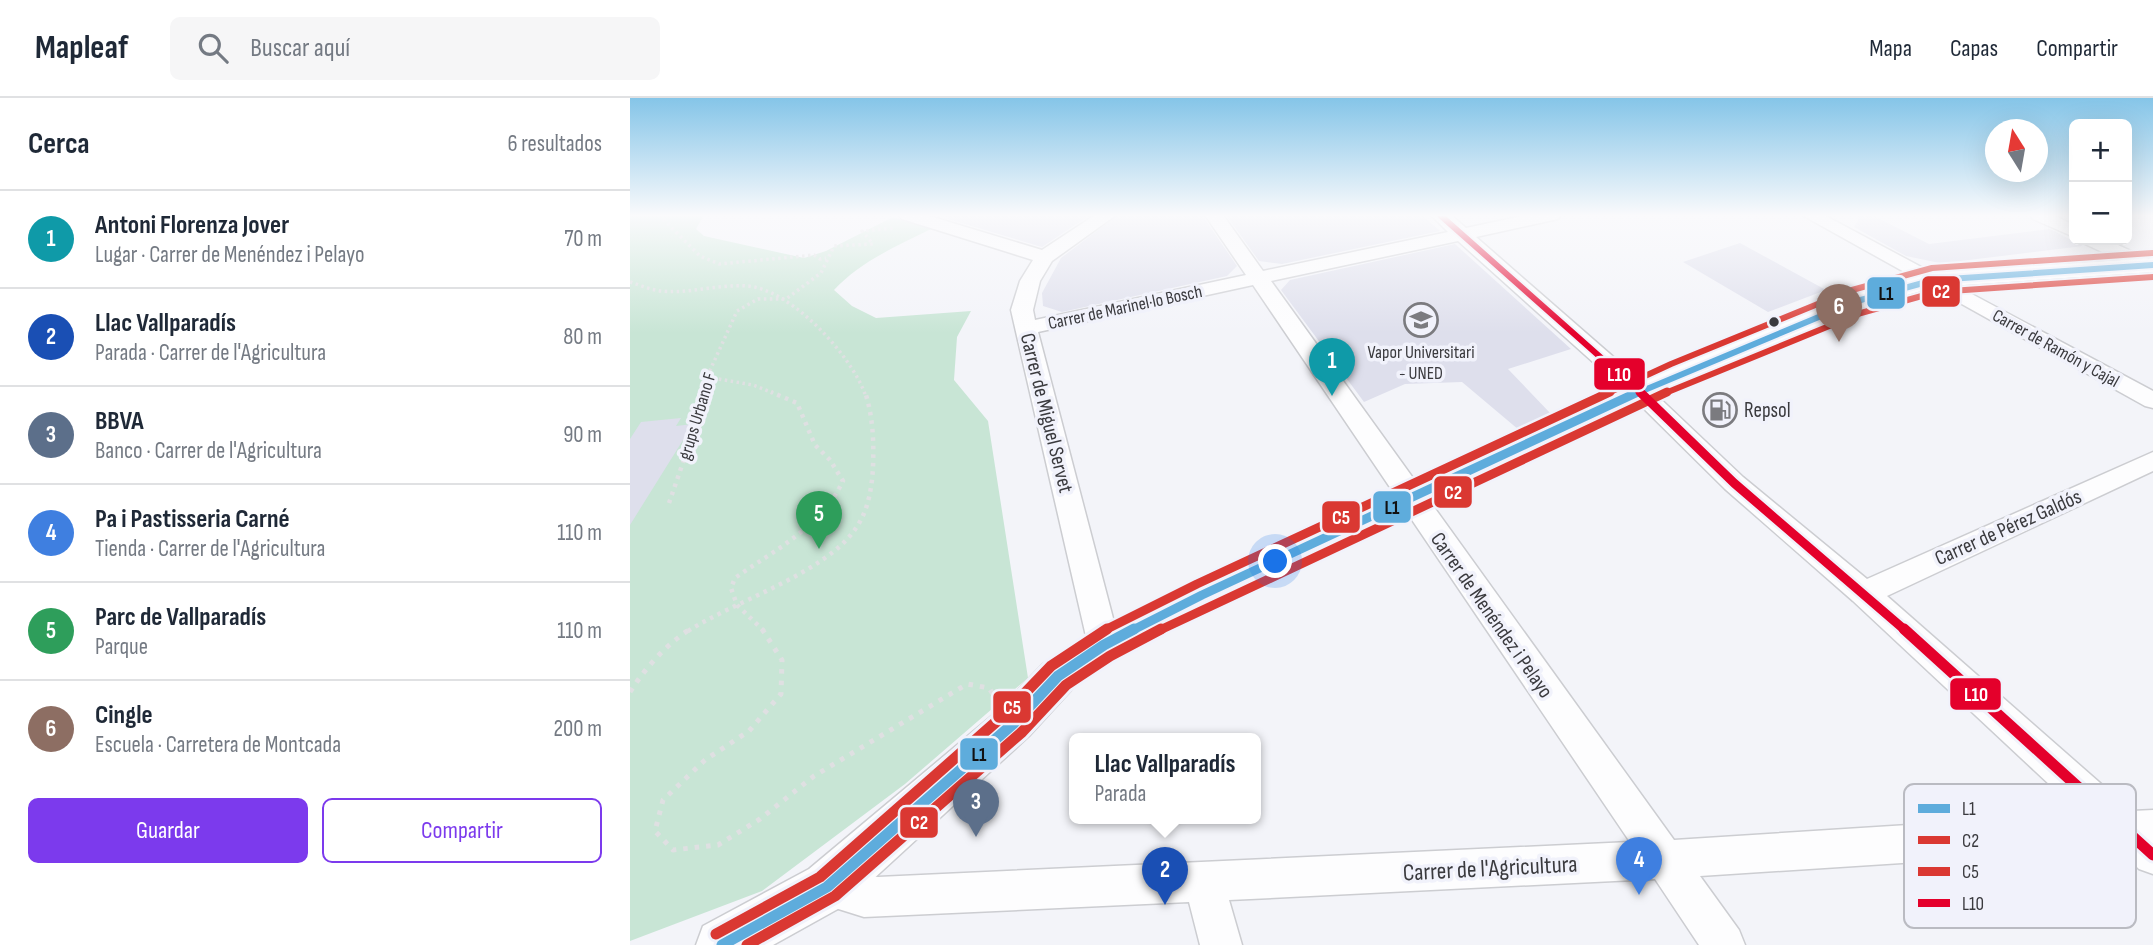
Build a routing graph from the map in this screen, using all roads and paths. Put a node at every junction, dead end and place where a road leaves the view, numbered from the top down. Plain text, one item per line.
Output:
1 (698, 255) edge
2 (829, 255) edge
3 (1035, 255) edge
4 (1048, 255) edge
5 (1241, 255) edge
6 (1369, 255) edge
7 (1485, 255) edge
8 (1885, 255) edge
9 (2126, 255) edge
10 (1044, 257) junction
11 (826, 258) junction
12 (2150, 265) edge
13 (1258, 279) junction
14 (1934, 281) junction
15 (630, 282) edge
16 (786, 299) junction
17 (1026, 328) junction
18 (707, 377) junction
19 (1641, 393) junction
20 (2153, 401) edge
21 (2153, 461) edge
22 (1410, 497) junction
23 (669, 503) dead end
24 (1864, 593) junction
25 (737, 605) junction
26 (1104, 645) junction
27 (630, 692) edge
28 (1014, 723) junction
29 (2082, 784) edge
30 (1904, 848) edge
31 (1664, 859) junction
32 (1203, 881) junction
33 (827, 887) junction
34 (722, 945) edge
35 (1221, 945) edge
36 (1724, 945) edge

1 - 11 path
2 - 11 path
3 - 10 street
4 - 10 street, Carrer de Miguel Servet
5 - 13 street, Carrer de Menéndez i Pelayo
6 - 13 street, Carrer de Marinel·lo Bosch
7 - 19 street
8 - 14 street, Carrer de Ramón y Cajal
9 - 12 street
10 - 17 street, Carrer de Miguel Servet
11 - 16 path
12 - 14 street
13 - 17 street, Carrer de Marinel·lo Bosch
13 - 22 street, Carrer de Menéndez i Pelayo
14 - 19 street
14 - 20 street, Carrer de Ramón y Cajal
15 - 16 path
16 - 18 path, grups Urbano F
16 - 25 path
17 - 26 street, Carrer de Miguel Servet
18 - 23 path, grups Urbano F
18 - 25 path
19 - 22 street
19 - 24 street
21 - 24 street, Carrer de Pérez Galdós
22 - 26 street
22 - 31 street, Carrer de Menéndez i Pelayo
24 - 29 street
25 - 27 path
25 - 28 path
26 - 28 street
28 - 33 street
30 - 31 street, Carrer de l'Agricultura
31 - 32 street, Carrer de l'Agricultura
31 - 36 street, Carrer de Menéndez i Pelayo
32 - 33 street, Carrer de l'Agricultura
32 - 35 street
33 - 34 street

